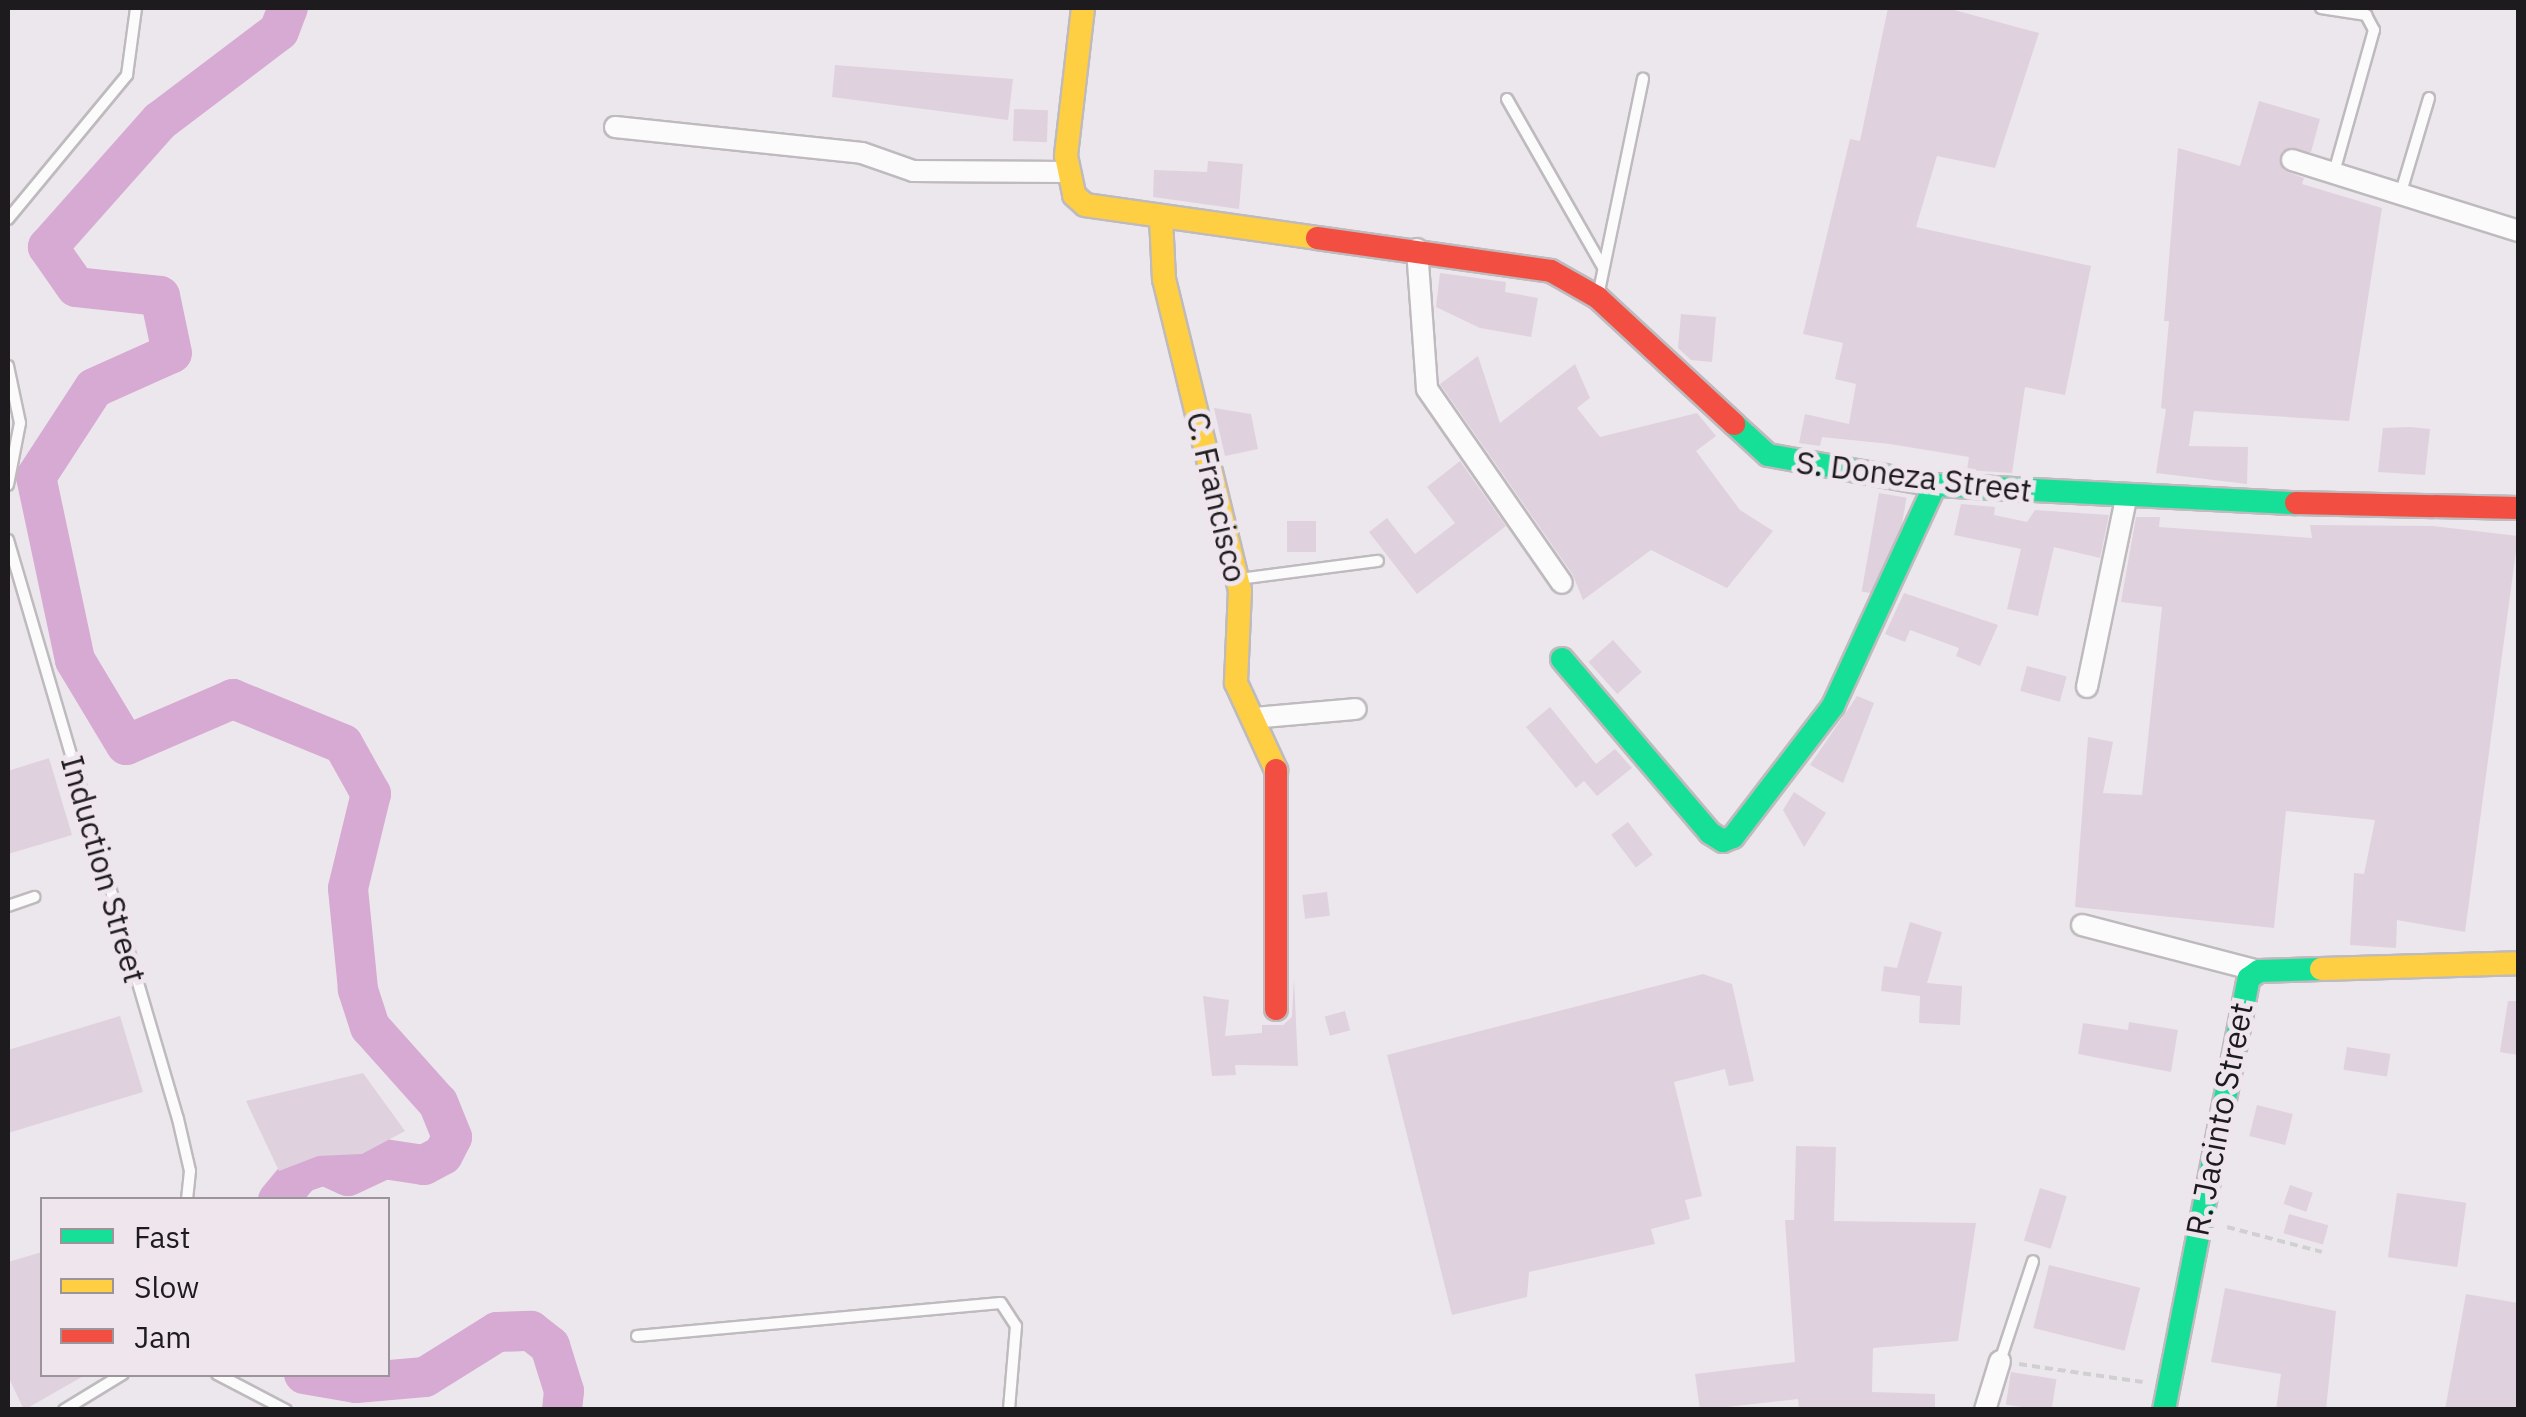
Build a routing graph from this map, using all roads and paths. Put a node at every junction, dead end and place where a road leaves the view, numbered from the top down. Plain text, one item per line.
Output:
1 (136, 8) edge
2 (1083, 8) edge
3 (2321, 8) edge
4 (1642, 79) dead end
5 (2429, 98) dead end
6 (1507, 99) dead end
7 (615, 127) dead end
8 (2292, 160) dead end
9 (1068, 172) junction
10 (2334, 172) junction
11 (2401, 192) junction
12 (1161, 218) junction
13 (8, 219) edge
14 (2518, 231) edge
15 (1417, 249) junction
16 (1603, 267) junction
17 (1597, 297) junction
18 (8, 366) edge
19 (8, 485) edge
20 (1935, 485) junction
21 (2126, 499) junction
22 (2518, 508) edge
23 (8, 540) edge
24 (1378, 562) dead end
25 (1238, 579) junction
26 (1562, 583) dead end
27 (1562, 660) dead end
28 (2087, 687) dead end
29 (1356, 709) dead end
30 (1252, 718) junction
31 (34, 897) dead end
32 (8, 906) edge
33 (2082, 925) dead end
34 (2518, 963) edge
35 (2259, 971) junction
36 (1276, 1009) dead end
37 (187, 1197) edge
38 (2198, 1219) junction
39 (2322, 1252) dead end
40 (2033, 1261) dead end
41 (637, 1336) dead end
42 (2000, 1361) junction
43 (118, 1377) edge
44 (223, 1377) edge
45 (2166, 1398) edge
46 (64, 1410) edge
47 (286, 1410) edge
48 (1009, 1410) edge
49 (1985, 1410) edge

1 - 13 lane
2 - 9 street
3 - 10 lane
4 - 16 lane
5 - 11 lane
6 - 16 lane
7 - 9 street
8 - 10 street
9 - 12 street, S. Doneza Street
10 - 11 street
11 - 14 street
12 - 15 street, S. Doneza Street
12 - 25 street, C. Francisco
15 - 17 street, S. Doneza Street
15 - 26 street
16 - 17 lane
17 - 20 street, S. Doneza Street
18 - 19 lane
20 - 21 street, S. Doneza Street
20 - 27 street
21 - 22 street, S. Doneza Street
21 - 28 street
23 - 37 lane, Induction Street
24 - 25 lane
25 - 30 street, C. Francisco
29 - 30 street
30 - 36 street, C. Francisco
31 - 32 lane
33 - 35 street
34 - 35 street, R. Jacinto Street
35 - 38 street, R. Jacinto Street
38 - 39 path
38 - 45 street, R. Jacinto Street
40 - 42 lane
41 - 48 lane
42 - 45 path
42 - 49 street
43 - 46 lane
44 - 47 lane

